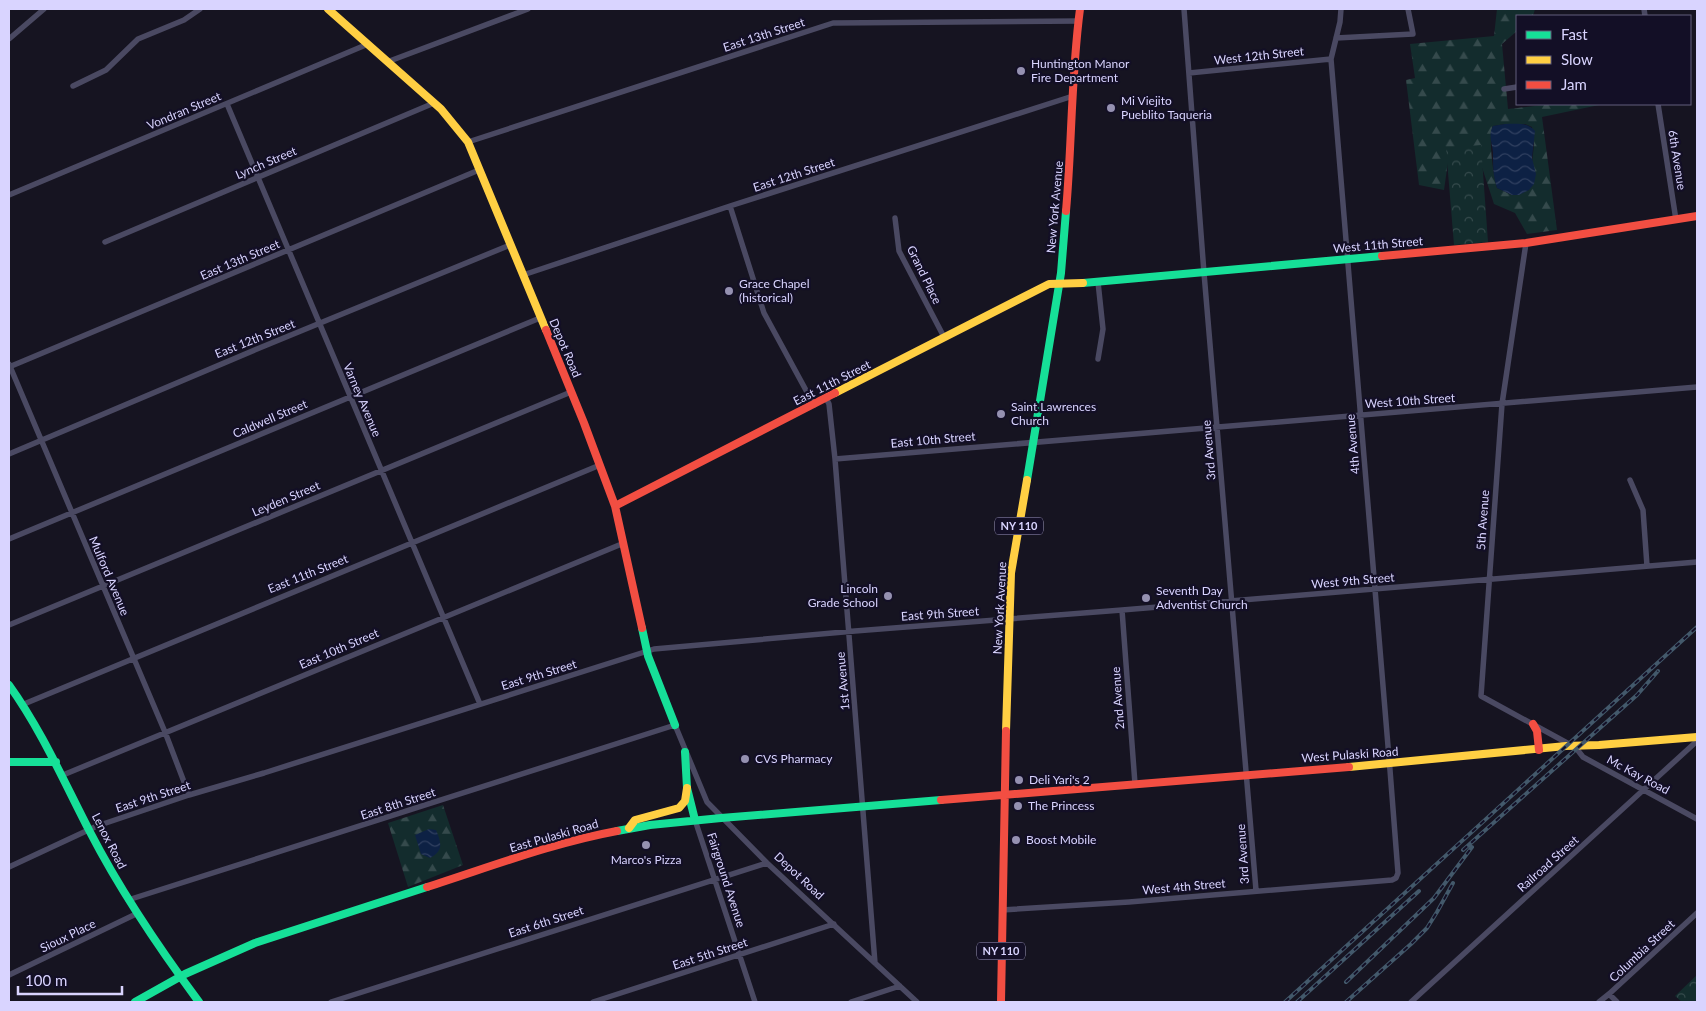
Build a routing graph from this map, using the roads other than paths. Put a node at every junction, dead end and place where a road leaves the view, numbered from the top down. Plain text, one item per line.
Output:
1 (44, 9) edge
2 (200, 9) edge
3 (328, 9) edge
4 (528, 9) edge
5 (1080, 9) edge
6 (1184, 9) edge
7 (1341, 9) edge
8 (1408, 9) edge
9 (1079, 21) junction
10 (10, 35) edge
11 (1336, 38) junction
12 (368, 44) junction
13 (1330, 59) junction
14 (388, 62) junction
15 (1189, 73) junction
16 (72, 86) dead end
17 (1516, 87) edge
18 (1504, 89) dead end
19 (1073, 96) junction
20 (434, 103) junction
21 (227, 104) junction
22 (1658, 105) edge
23 (468, 142) junction
24 (479, 170) junction
25 (258, 178) junction
26 (9, 195) edge
27 (730, 206) junction
28 (1697, 216) edge
29 (895, 218) dead end
30 (1676, 220) junction
31 (105, 242) dead end
32 (1526, 243) junction
33 (510, 245) junction
34 (289, 250) junction
35 (1348, 259) junction
36 (1204, 272) junction
37 (523, 275) junction
38 (1098, 282) junction
39 (1060, 284) junction
40 (540, 318) junction
41 (319, 324) junction
42 (944, 337) junction
43 (1098, 359) dead end
44 (9, 366) edge
45 (1697, 387) edge
46 (571, 392) junction
47 (350, 396) junction
48 (826, 398) junction
49 (814, 404) junction
50 (1502, 404) junction
51 (1361, 415) junction
52 (1217, 426) junction
53 (41, 441) junction
54 (1034, 441) junction
55 (9, 454) edge
56 (835, 459) junction
57 (600, 465) junction
58 (381, 470) junction
59 (1630, 480) dead end
60 (615, 506) junction
61 (72, 513) junction
62 (9, 539) edge
63 (412, 543) junction
64 (624, 543) junction
65 (1697, 562) edge
66 (1647, 566) junction
67 (1488, 580) junction
68 (102, 586) junction
69 (1374, 589) junction
70 (1232, 601) junction
71 (1122, 610) junction
72 (443, 616) junction
73 (1010, 619) junction
74 (9, 625) edge
75 (849, 631) junction
76 (647, 651) junction
77 (133, 659) junction
78 (9, 685) edge
79 (24, 704) junction
80 (480, 704) junction
81 (1532, 724) junction
82 (674, 726) junction
83 (165, 732) junction
84 (1697, 737) edge
85 (1697, 741) edge
86 (1572, 746) junction
87 (1539, 750) junction
88 (685, 752) junction
89 (9, 762) edge
90 (56, 762) junction
91 (1389, 764) junction
92 (1246, 774) junction
93 (63, 775) junction
94 (1135, 784) junction
95 (687, 788) junction
96 (1645, 790) junction
97 (1004, 795) junction
98 (189, 796) junction
99 (863, 807) junction
100 (721, 818) junction
101 (1697, 819) edge
102 (695, 820) junction
103 (629, 828) junction
104 (90, 830) junction
105 (767, 863) junction
106 (9, 868) edge
107 (1396, 878) joint
108 (716, 879) junction
109 (1256, 890) junction
110 (128, 900) junction
111 (1002, 910) junction
112 (1697, 913) edge
113 (136, 914) junction
114 (834, 924) junction
115 (740, 954) junction
116 (875, 963) junction
117 (9, 975) edge
118 (180, 976) junction
119 (900, 986) junction
120 (1609, 994) junction
121 (135, 1002) edge
122 (199, 1002) edge
123 (331, 1002) edge
124 (593, 1002) edge
125 (755, 1002) edge
126 (851, 1002) edge
127 (917, 1002) edge
128 (1001, 1002) edge
129 (1411, 1002) edge
130 (1599, 1002) edge
131 (1617, 1002) edge

1 - 10 street
2 - 16 street
3 - 12 main road, Depot Road
4 - 14 street
5 - 9 main road, New York Avenue / NY 110
6 - 15 street, 3rd Avenue
7 - 11 street, 4th Avenue
8 - 11 street
9 - 19 main road, New York Avenue / NY 110
9 - 23 street, East 13th Street
11 - 13 street, 4th Avenue
12 - 14 main road, Depot Road
12 - 21 street, Vondran Street
13 - 15 street, West 12th Street
13 - 35 street, 4th Avenue
14 - 20 main road, Depot Road
15 - 36 street, 3rd Avenue
17 - 18 street
19 - 27 street, East 12th Street
19 - 39 main road, New York Avenue / NY 110
20 - 23 main road, Depot Road
20 - 25 street, Lynch Street
21 - 25 street, Varney Avenue
21 - 26 street, Vondran Street
22 - 30 street, 6th Avenue
23 - 24 main road, Depot Road
24 - 33 main road, Depot Road
24 - 34 street, East 13th Street
25 - 31 street, Lynch Street
25 - 34 street, Varney Avenue
27 - 37 street, East 12th Street
27 - 49 street
28 - 30 main road, West 11th Street
29 - 42 street, Grand Place
30 - 32 main road, West 11th Street
32 - 35 main road, West 11th Street
32 - 50 street, 5th Avenue
33 - 37 main road, Depot Road
33 - 41 street, East 12th Street
34 - 41 street, Varney Avenue
34 - 44 street, East 13th Street
35 - 36 main road, West 11th Street
35 - 51 street, 4th Avenue
36 - 38 main road, West 11th Street
36 - 52 street, 3rd Avenue
37 - 40 main road, Depot Road
38 - 39 main road, West 11th Street
38 - 43 street
39 - 42 main road, East 11th Street
39 - 54 main road, New York Avenue / NY 110
40 - 46 main road, Depot Road
40 - 47 street, Caldwell Street
41 - 47 street, Varney Avenue
41 - 53 street, East 12th Street
42 - 48 main road, East 11th Street
44 - 53 street, Mulford Avenue
45 - 50 street, West 10th Street
46 - 57 main road, Depot Road
46 - 58 street, Leyden Street
47 - 58 street, Varney Avenue
47 - 61 street, Caldwell Street
48 - 49 main road, East 11th Street
48 - 56 street, 1st Avenue
49 - 60 main road, East 11th Street
50 - 51 street, West 10th Street
50 - 67 street, 5th Avenue
51 - 52 street, West 10th Street
51 - 69 street, 4th Avenue
52 - 54 street, West 10th Street
52 - 70 street, 3rd Avenue
53 - 55 street, East 12th Street
53 - 61 street, Mulford Avenue
54 - 56 street, East 10th Street
54 - 73 main road, New York Avenue / NY 110
56 - 75 street, 1st Avenue
57 - 60 main road, Depot Road
57 - 63 street, East 11th Street
58 - 63 street, Varney Avenue
58 - 68 street, Leyden Street
59 - 66 street
60 - 64 main road, Depot Road
61 - 62 street, Caldwell Street
61 - 68 street, Mulford Avenue
63 - 72 street, Varney Avenue
63 - 77 street, East 11th Street
64 - 72 street, East 10th Street
64 - 76 main road, Depot Road
65 - 66 street, West 9th Street
66 - 67 street, West 9th Street
67 - 69 street, West 9th Street
67 - 81 street, 5th Avenue
68 - 74 street, Leyden Street
68 - 77 street, Mulford Avenue
69 - 70 street, West 9th Street
69 - 91 street, 4th Avenue
70 - 71 street, West 9th Street
70 - 92 street, 3rd Avenue
71 - 73 street, West 9th Street
71 - 94 street, 2nd Avenue
72 - 80 street, Varney Avenue
72 - 83 street, East 10th Street
73 - 75 street, East 9th Street
73 - 97 main road, New York Avenue / NY 110
75 - 76 street, East 9th Street
75 - 99 street, 1st Avenue
76 - 80 street, East 9th Street
76 - 82 main road, Depot Road
77 - 79 street, East 11th Street
77 - 83 street, Mulford Avenue
78 - 79 main road, Lenox Road
79 - 90 main road, Lenox Road
80 - 98 street, East 9th Street
81 - 86 street, 5th Avenue
81 - 87 main road
82 - 88 street, Depot Road
82 - 110 street, East 8th Street
83 - 93 street, East 10th Street
83 - 98 street, Mulford Avenue
84 - 86 main road, West Pulaski Road
85 - 96 street, Railroad Street
86 - 87 main road, West Pulaski Road
86 - 96 street, Mc Kay Road
87 - 91 main road, West Pulaski Road
88 - 95 main road, Depot Road
88 - 100 street, Depot Road
89 - 90 main road
90 - 93 main road, Lenox Road
91 - 92 main road, West Pulaski Road
91 - 107 street, 4th Avenue
92 - 94 main road, West Pulaski Road
92 - 109 street, 3rd Avenue
93 - 104 main road, Lenox Road
94 - 97 main road, West Pulaski Road
95 - 102 main road, Depot Road
95 - 103 main road
96 - 101 street, Mc Kay Road
96 - 129 street, Railroad Street
97 - 99 main road, East Pulaski Road
97 - 111 main road, New York Avenue / NY 110
98 - 104 street, East 9th Street
99 - 100 main road, East Pulaski Road
99 - 116 street, 1st Avenue
100 - 102 main road, East Pulaski Road
100 - 105 street, Depot Road
102 - 103 main road, East Pulaski Road
102 - 108 street, Fairground Avenue
103 - 118 main road, East Pulaski Road
104 - 106 street, East 9th Street
104 - 110 main road, Lenox Road
105 - 108 street, East 6th Street
105 - 114 street, Depot Road
107 - 109 street, West 4th Street
108 - 115 street, Fairground Avenue
108 - 123 street, East 6th Street
109 - 111 street, West 4th Street
110 - 113 main road, Lenox Road
111 - 128 main road, New York Avenue / NY 110
112 - 120 street, Columbia Street
113 - 117 street, Sioux Place
113 - 118 main road, Lenox Road
114 - 115 street, East 5th Street
114 - 116 street, Depot Road
115 - 124 street, East 5th Street
115 - 125 street, Fairground Avenue
116 - 119 street, Depot Road
118 - 121 main road, East Pulaski Road
118 - 122 main road, Lenox Road
119 - 126 street
119 - 127 street, Depot Road
120 - 130 street, Columbia Street
120 - 131 street

